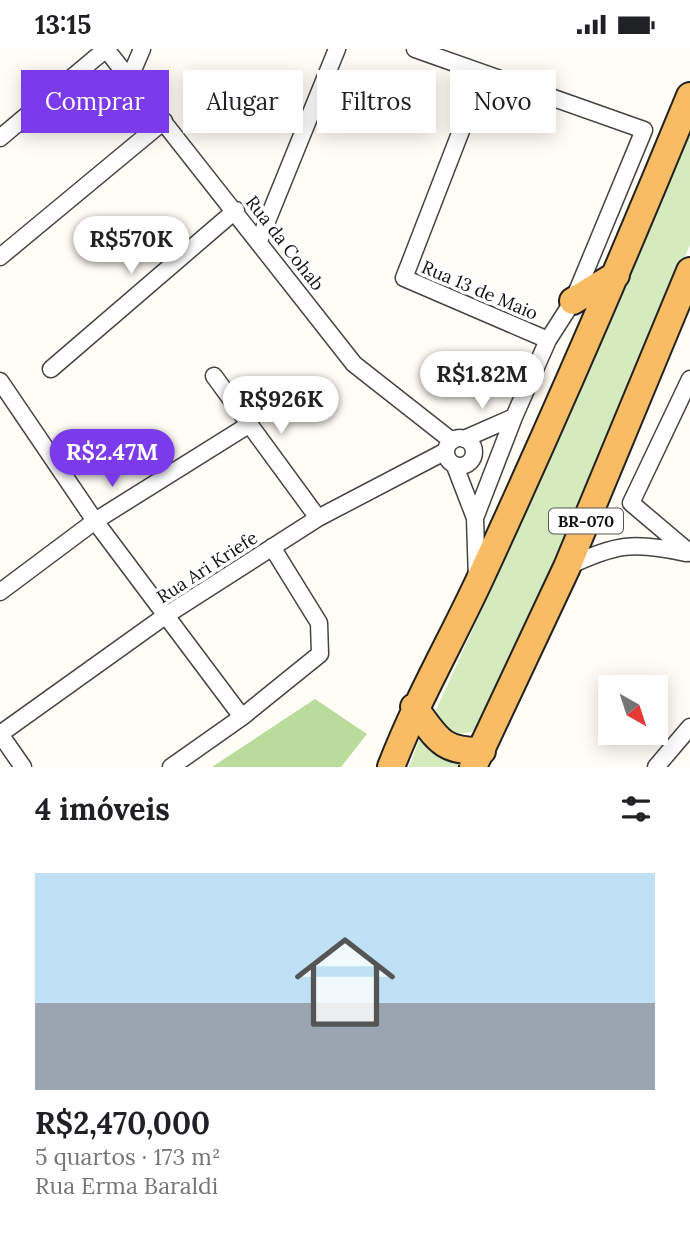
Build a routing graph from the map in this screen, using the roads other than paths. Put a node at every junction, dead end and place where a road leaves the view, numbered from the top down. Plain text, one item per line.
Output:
1 (106, 49) edge
2 (142, 49) edge
3 (337, 49) edge
4 (415, 49) edge
5 (124, 70) edge
6 (133, 70) edge
7 (472, 70) edge
8 (690, 96) edge
9 (556, 99) edge
10 (169, 127) edge
11 (150, 133) edge
12 (460, 133) edge
13 (0, 138) edge
14 (236, 210) junction
15 (259, 241) junction
16 (0, 257) edge
17 (690, 271) edge
18 (616, 275) junction
19 (573, 301) junction
20 (548, 340) junction
21 (51, 369) dead end
22 (214, 376) dead end
23 (690, 379) edge
24 (0, 381) edge
25 (514, 417) junction
26 (250, 424) junction
27 (454, 443) junction
28 (455, 465) junction
29 (317, 518) junction
30 (475, 518) junction
31 (95, 521) junction
32 (272, 548) junction
33 (690, 554) edge
34 (567, 567) junction
35 (478, 583) junction
36 (0, 592) edge
37 (165, 616) junction
38 (414, 707) junction
39 (242, 717) junction
40 (690, 727) edge
41 (0, 734) edge
42 (477, 759) edge
43 (23, 767) edge
44 (171, 767) edge
45 (391, 767) edge
46 (656, 767) edge

1 - 5 street, Rua da Cohab
1 - 13 street
2 - 6 street
3 - 15 street
4 - 7 street
8 - 18 highway
9 - 19 street
10 - 14 street, Rua da Cohab
11 - 16 street
12 - 20 street, Rua 13 de Maio
14 - 15 street, Rua da Cohab
14 - 21 street
15 - 27 street, Rua da Cohab
17 - 34 highway, BR-070
18 - 19 highway
18 - 35 highway
19 - 20 street
20 - 25 street
22 - 26 street
23 - 33 street
24 - 31 street
25 - 27 street
25 - 30 street
26 - 29 street
26 - 31 street
27 - 28 street, Rua da Cohab
27 - 28 street
27 - 29 street, Rua Ari Kriefe
28 - 30 street, Rua da Cohab
29 - 32 street, Rua Ari Kriefe
30 - 35 street
31 - 36 street
31 - 37 street
32 - 37 street, Rua Ari Kriefe
32 - 39 street
33 - 34 street
34 - 42 highway, BR-070
35 - 38 highway
37 - 39 street
37 - 41 street, Rua Ari Kriefe
38 - 42 highway
38 - 45 highway
39 - 44 street
40 - 46 street
41 - 43 street

